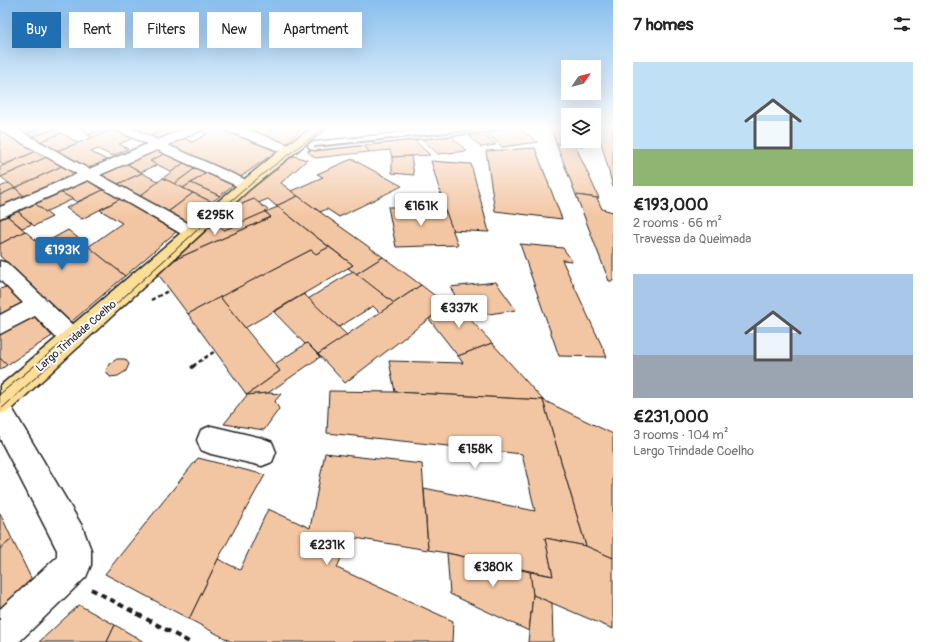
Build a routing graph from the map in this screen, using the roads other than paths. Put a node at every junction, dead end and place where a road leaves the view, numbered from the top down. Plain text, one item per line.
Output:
1 (56, 157) edge
2 (127, 157) edge
3 (185, 157) edge
4 (280, 157) edge
5 (87, 174) junction
6 (246, 185) junction
7 (0, 213) edge
8 (191, 232) junction
9 (4, 277) edge
10 (38, 305) junction
11 (0, 325) edge
12 (72, 339) junction
13 (0, 402) edge
14 (0, 412) edge
15 (211, 440) dead end
16 (262, 452) dead end
17 (0, 634) edge

1 - 5 street
2 - 5 street
3 - 6 street
4 - 6 main road, Largo Trindade Coelho
5 - 7 street
5 - 8 street
6 - 8 main road, Largo Trindade Coelho
8 - 12 main road, Largo Trindade Coelho
9 - 10 street
10 - 11 street
10 - 12 street
12 - 13 main road, Largo Trindade Coelho
14 - 17 street
15 - 16 street

